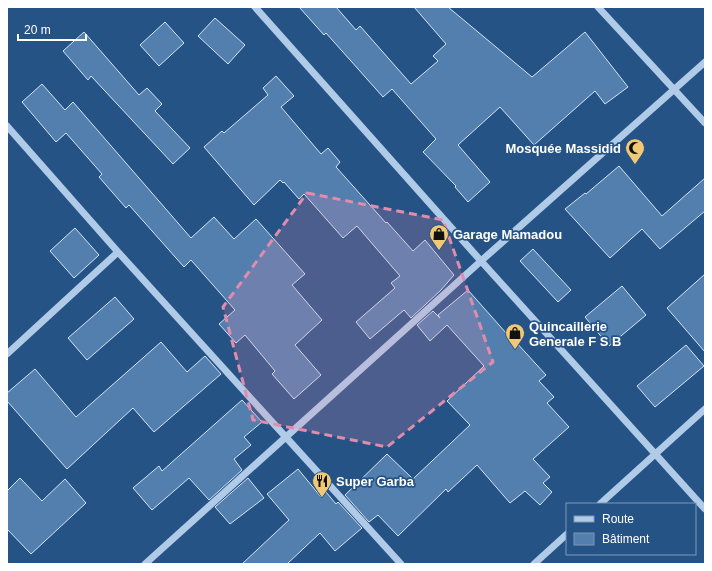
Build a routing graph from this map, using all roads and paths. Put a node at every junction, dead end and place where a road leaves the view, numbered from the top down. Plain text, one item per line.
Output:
1 (255, 7) edge
2 (598, 7) edge
3 (705, 62) edge
4 (673, 90) junction
5 (705, 123) edge
6 (7, 126) edge
7 (118, 252) junction
8 (481, 261) junction
9 (7, 354) edge
10 (705, 409) edge
11 (285, 436) junction
12 (655, 453) junction
13 (601, 503) edge
14 (705, 509) edge
15 (566, 535) edge
16 (145, 564) edge
17 (401, 564) edge
18 (534, 564) edge

1 - 8 street
2 - 4 street
3 - 4 street
4 - 5 street
4 - 8 street
6 - 7 street
7 - 9 street
7 - 11 street
8 - 11 street
8 - 12 street
10 - 12 street
11 - 16 street
11 - 17 street
12 - 13 street
12 - 14 street
15 - 18 street

